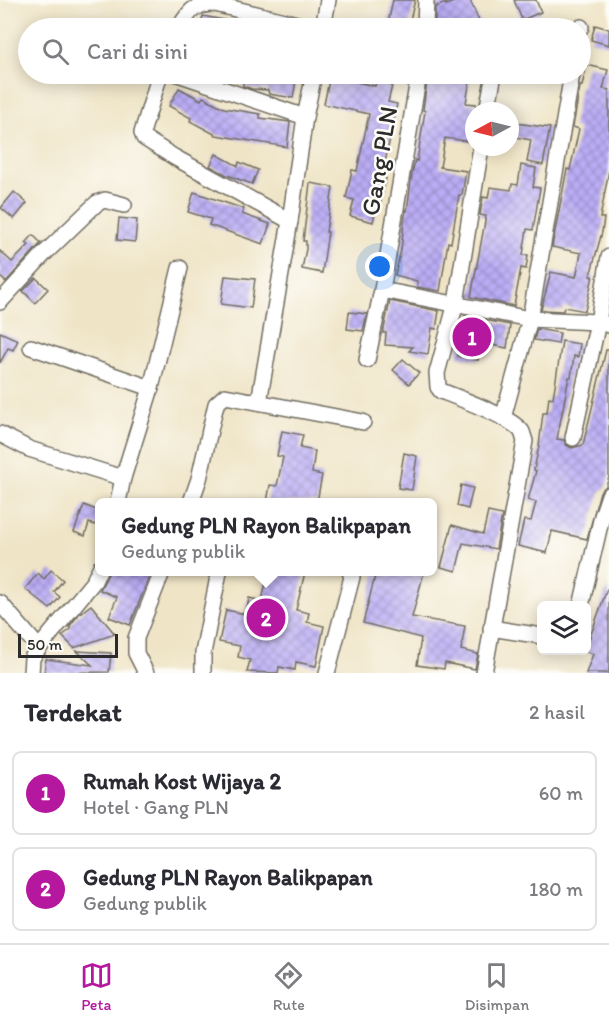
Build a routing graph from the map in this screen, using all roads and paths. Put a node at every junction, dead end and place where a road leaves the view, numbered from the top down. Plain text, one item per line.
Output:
1 (328, 0) edge
2 (426, 0) edge
3 (184, 18) edge
4 (272, 18) edge
5 (325, 18) edge
6 (425, 18) edge
7 (157, 84) edge
8 (207, 84) edge
9 (312, 84) edge
10 (417, 84) edge
11 (492, 84) edge
12 (570, 84) edge
13 (489, 102) edge
14 (304, 117) junction
15 (480, 156) edge
16 (124, 205) dead end
17 (290, 221) junction
18 (609, 257) edge
19 (180, 268) dead end
20 (382, 290) junction
21 (0, 302) edge
22 (456, 303) junction
23 (530, 319) junction
24 (603, 324) edge
25 (31, 347) dead end
26 (368, 360) dead end
27 (152, 388) junction
28 (259, 402) junction
29 (503, 418) junction
30 (363, 422) dead end
31 (0, 434) edge
32 (573, 438) dead end
33 (123, 478) junction
34 (609, 495) edge
35 (118, 498) edge
36 (193, 498) edge
37 (96, 576) edge
38 (160, 576) edge
39 (218, 576) edge
40 (352, 576) edge
41 (582, 601) edge
42 (0, 603) edge
43 (490, 628) junction
44 (537, 635) edge
45 (39, 648) junction
46 (32, 673) edge
47 (146, 673) edge
48 (203, 673) edge
49 (327, 673) edge
50 (483, 673) edge

1 - 5 street
2 - 6 street
3 - 4 street
7 - 17 street
8 - 14 street
9 - 14 street
10 - 20 street, Gang PLN
11 - 13 street
12 - 23 street
14 - 17 street
15 - 22 street
16 - 21 street
17 - 28 street
18 - 24 street
19 - 27 street
20 - 22 street
20 - 26 street, Gang PLN
22 - 23 street
22 - 29 street
23 - 24 street
23 - 29 street
24 - 32 street
25 - 27 street
27 - 33 street
28 - 30 street
28 - 36 street
29 - 43 street
31 - 33 street
33 - 35 street
34 - 41 street
37 - 45 street
38 - 47 street
39 - 48 street
40 - 49 street
42 - 45 street
43 - 44 street
43 - 50 street
45 - 46 street

